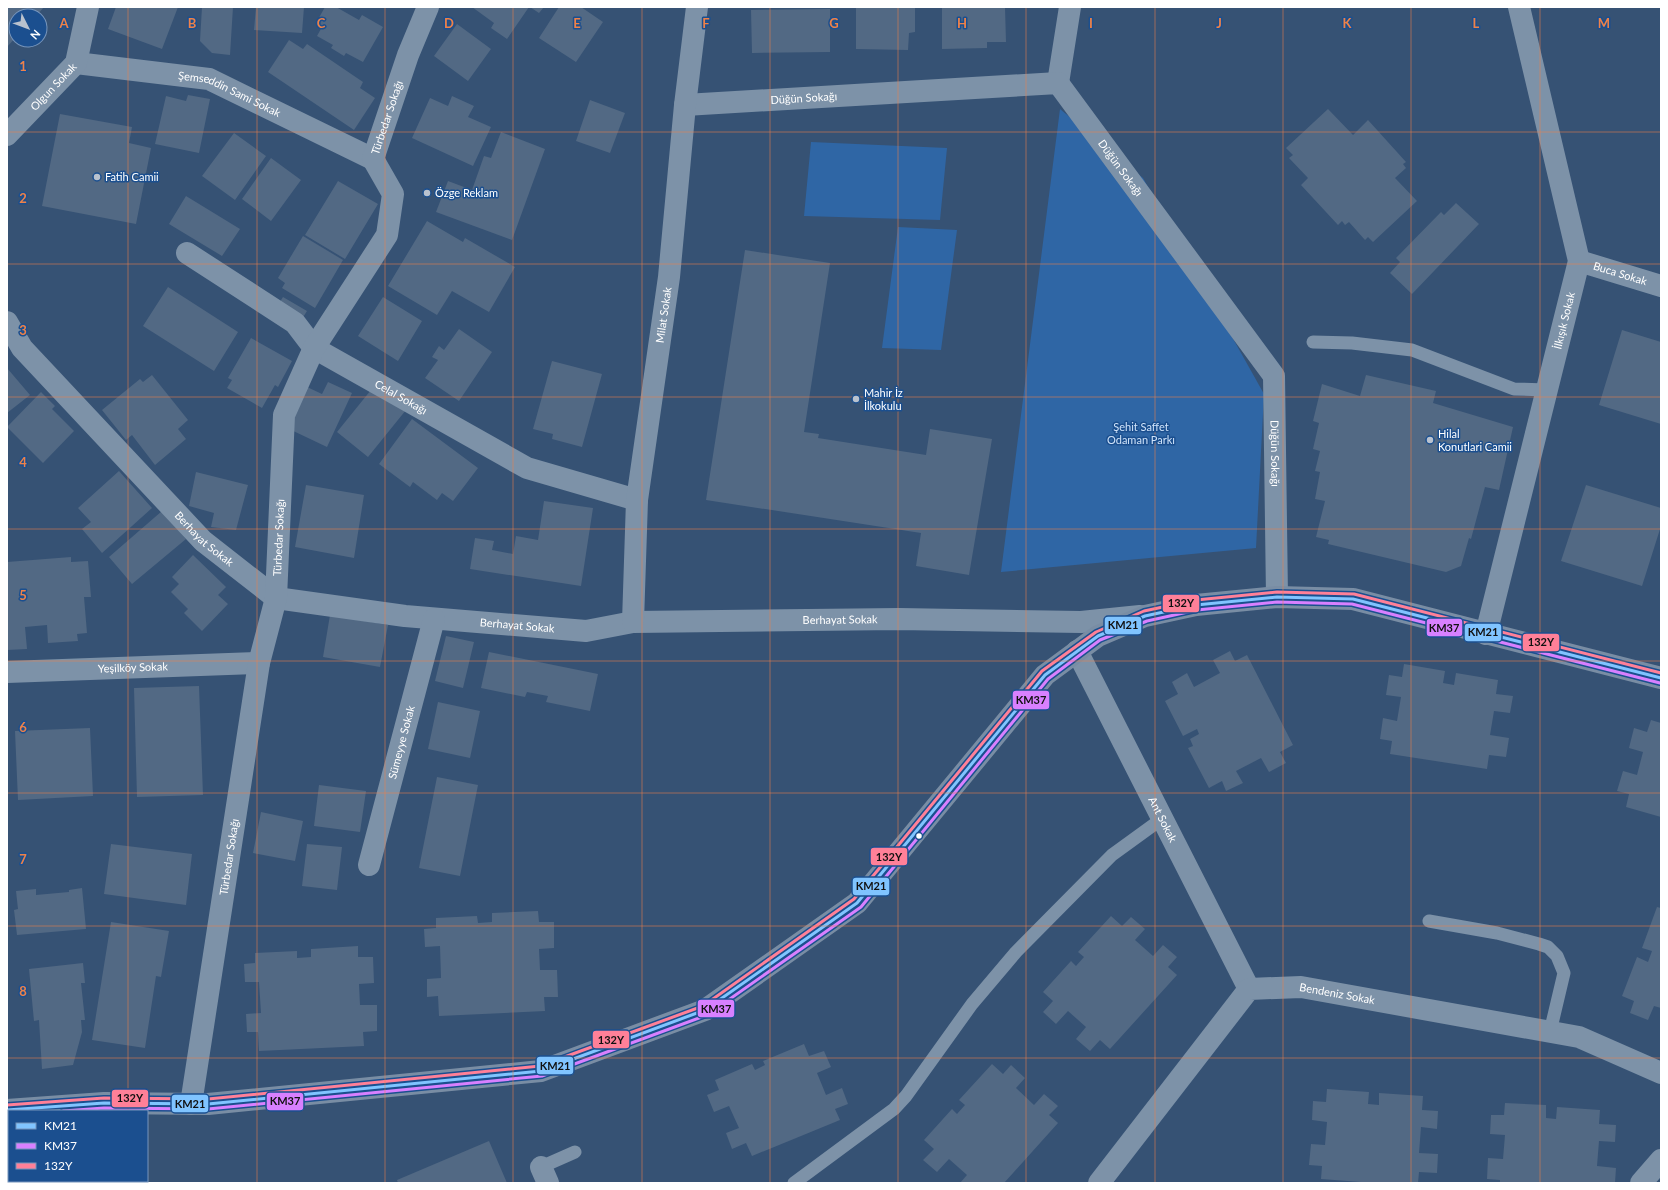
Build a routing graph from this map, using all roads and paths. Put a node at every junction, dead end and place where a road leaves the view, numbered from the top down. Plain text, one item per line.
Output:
1 (88, 7) edge
2 (428, 7) edge
3 (697, 7) edge
4 (1070, 7) edge
5 (1519, 7) edge
6 (76, 63) junction
7 (1058, 83) junction
8 (685, 105) junction
9 (7, 135) edge
10 (373, 159) junction
11 (187, 253) dead end
12 (1579, 261) junction
13 (1661, 286) edge
14 (7, 322) edge
15 (1313, 342) dead end
16 (314, 348) junction
17 (1547, 390) junction
18 (637, 500) junction
19 (1278, 597) junction
20 (276, 598) junction
21 (1145, 616) junction
22 (434, 619) junction
23 (633, 622) junction
24 (1486, 634) junction
25 (1078, 651) junction
26 (260, 663) junction
27 (7, 672) edge
28 (1661, 678) edge
29 (1163, 818) junction
30 (369, 865) dead end
31 (1429, 921) dead end
32 (1249, 989) junction
33 (1550, 1032) junction
34 (1661, 1073) edge
35 (191, 1104) junction
36 (104, 1107) edge
37 (7, 1110) edge
38 (575, 1152) dead end
39 (1661, 1160) edge
40 (544, 1175) edge
41 (794, 1183) edge
42 (1099, 1183) edge
43 (1641, 1183) edge

1 - 6 street, Olgun Sokak
2 - 10 street, Türbedar Sokağı
3 - 8 street, Milat Sokak
4 - 7 street
5 - 12 street, İlkışık Sokak
6 - 9 street, Olgun Sokak
6 - 10 street, Şemseddin Sami Sokak
7 - 8 street, Düğün Sokağı
7 - 19 street, Düğün Sokağı
8 - 18 street, Milat Sokak
10 - 16 street, Türbedar Sokağı
11 - 16 street, Celal Sokağı
12 - 13 street, Buca Sokak
12 - 17 street, İlkışık Sokak
14 - 20 street, Berhayat Sokak
15 - 17 lane
16 - 18 street, Celal Sokağı
16 - 20 street, Türbedar Sokağı
17 - 24 street, İlkışık Sokak
18 - 23 street, Milat Sokak
19 - 21 street
19 - 24 street
20 - 22 street, Berhayat Sokak
20 - 26 street, Türbedar Sokağı
21 - 23 street, Berhayat Sokak
21 - 25 street
22 - 23 street, Berhayat Sokak
22 - 30 street, Sümeyye Sokak
24 - 28 street
25 - 29 street, Ant Sokak
25 - 35 street
26 - 27 street, Yeşilköy Sokak
26 - 35 street, Türbedar Sokağı
29 - 32 street, Ant Sokak
29 - 41 lane
31 - 33 lane
32 - 33 street, Bendeniz Sokak
32 - 42 street
33 - 34 street, Bendeniz Sokak
35 - 36 street
36 - 37 street
38 - 40 lane
39 - 43 street

